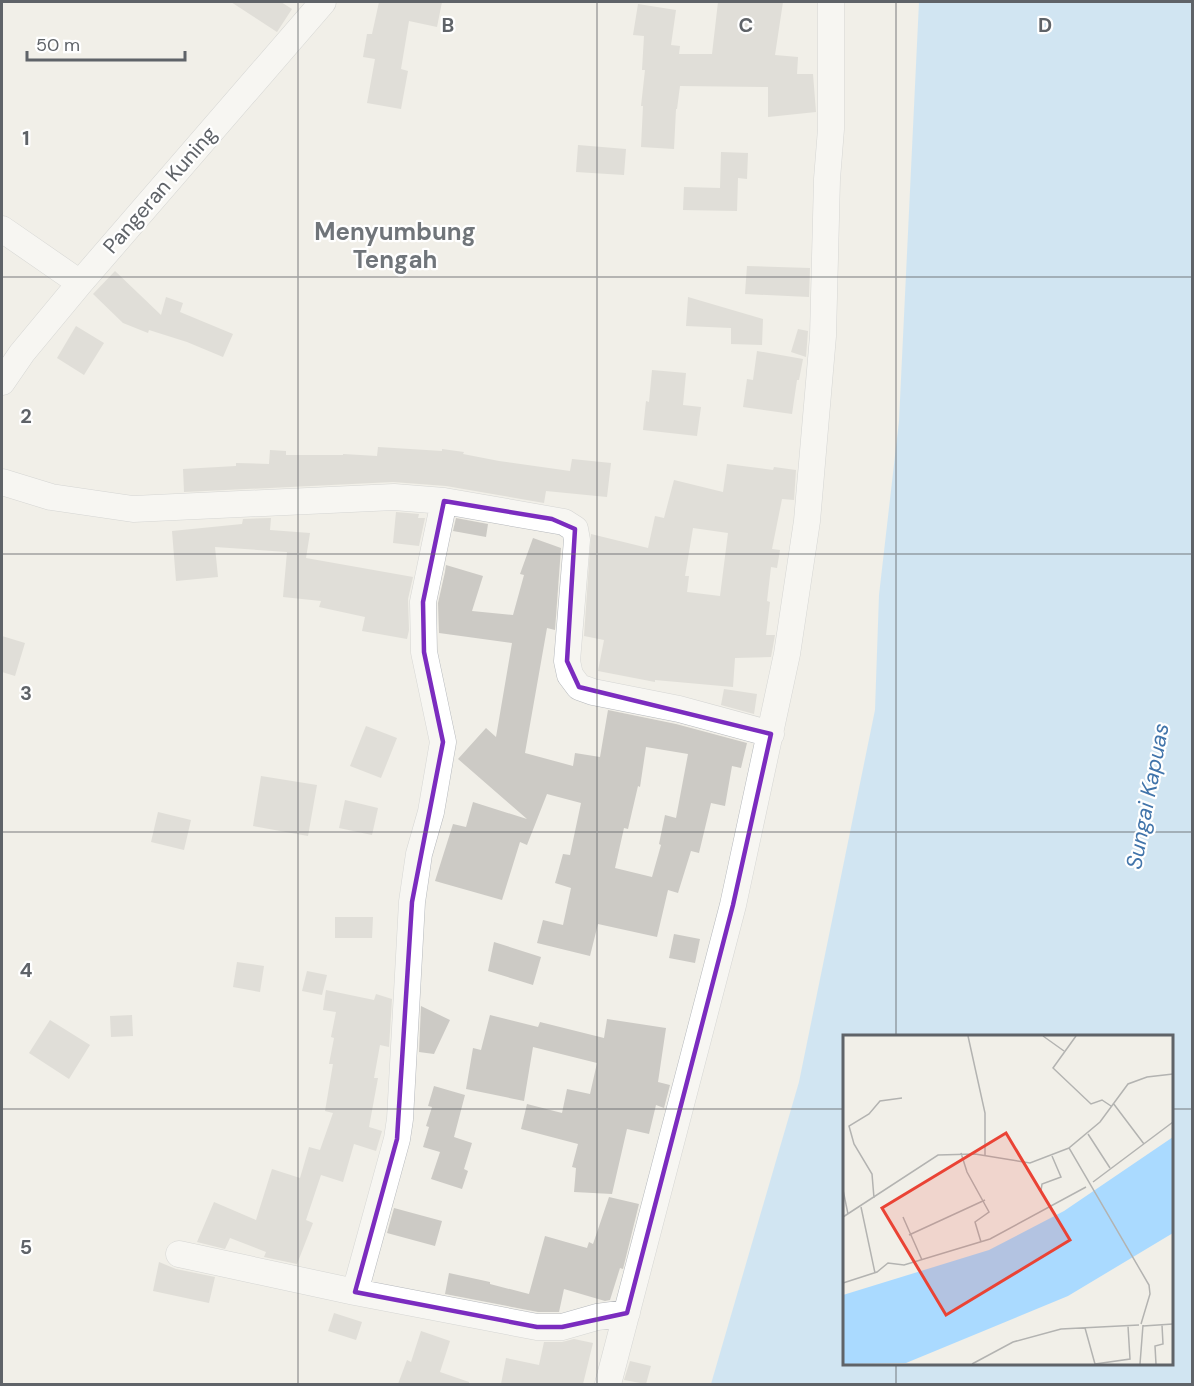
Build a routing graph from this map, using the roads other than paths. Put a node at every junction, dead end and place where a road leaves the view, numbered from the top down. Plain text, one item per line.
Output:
1 (323, 2) edge
2 (831, 2) edge
3 (2, 229) edge
4 (80, 283) junction
5 (2, 382) edge
6 (2, 482) edge
7 (444, 501) junction
8 (771, 734) junction
9 (179, 1254) dead end
10 (355, 1292) junction
11 (627, 1313) junction
12 (608, 1384) edge

1 - 4 street, Pangeran Kuning
2 - 8 street
3 - 4 street
4 - 5 street, Pangeran Kuning
6 - 7 street
7 - 8 street
7 - 10 street
8 - 11 street
9 - 10 street
10 - 11 street
11 - 12 street

